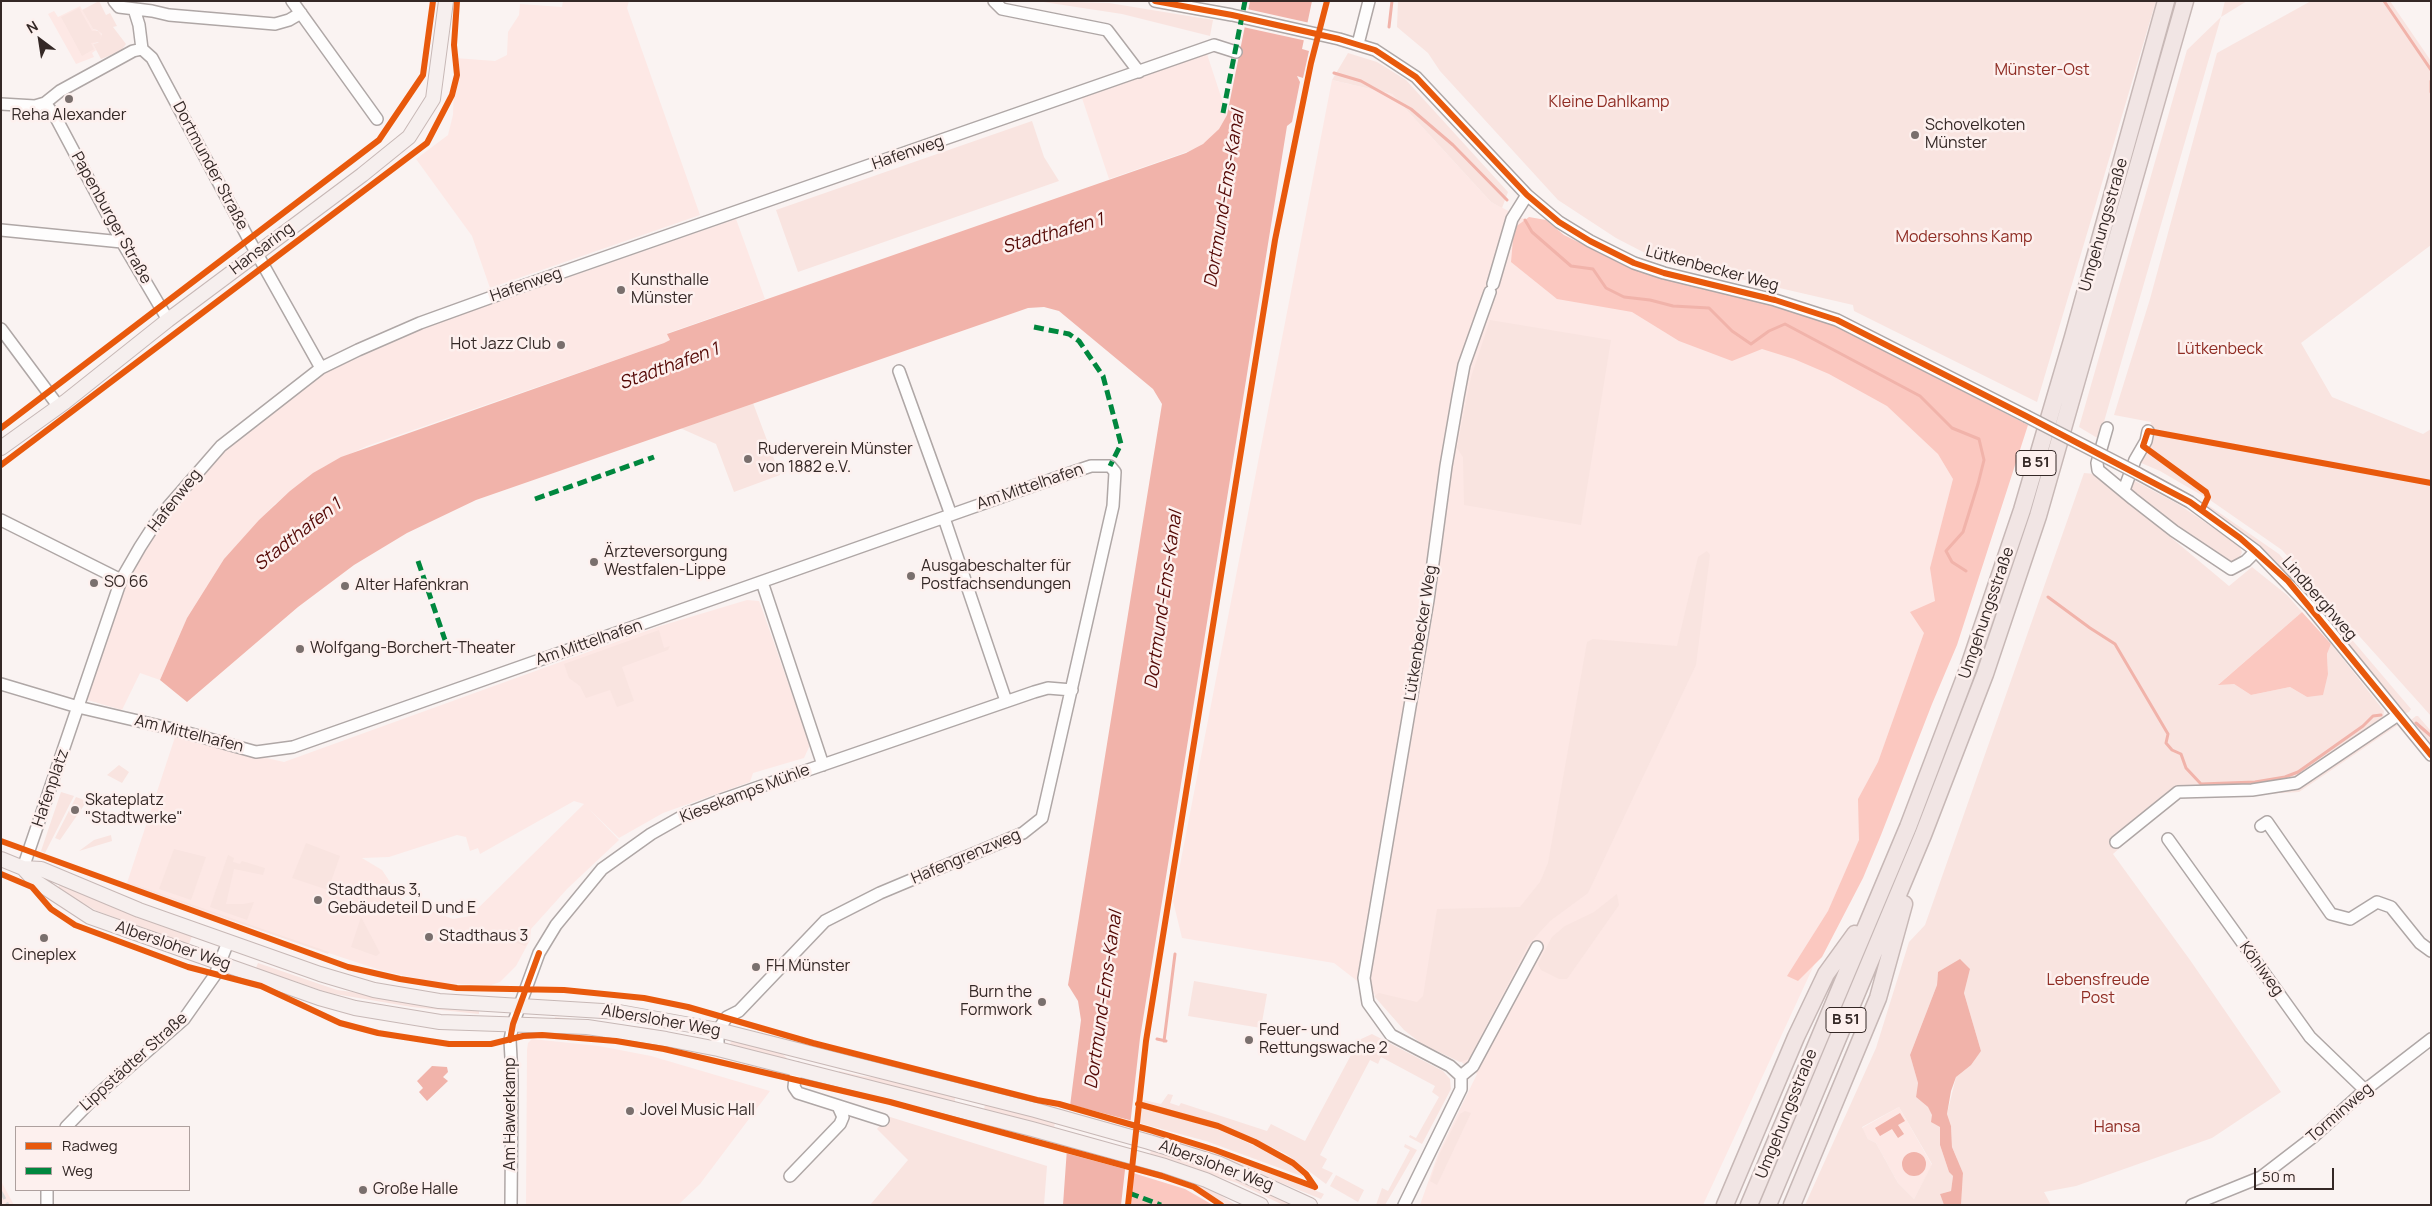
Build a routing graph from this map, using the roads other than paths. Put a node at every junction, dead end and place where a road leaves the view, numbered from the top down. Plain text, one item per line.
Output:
1 (114, 1) edge
2 (292, 1) edge
3 (446, 1) edge
4 (994, 1) edge
5 (1155, 1) edge
6 (1369, 1) edge
7 (2166, 1) edge
8 (2185, 1) edge
9 (134, 10) junction
10 (301, 13) junction
11 (1358, 44) junction
12 (142, 49) junction
13 (1236, 52) dead end
14 (1139, 72) junction
15 (45, 103) junction
16 (1, 104) edge
17 (377, 119) dead end
18 (1527, 195) junction
19 (1, 230) edge
20 (122, 242) junction
21 (257, 252) junction
22 (168, 320) junction
23 (1, 328) edge
24 (321, 368) junction
25 (899, 371) dead end
26 (59, 407) junction
27 (2107, 428) dead end
28 (2148, 431) dead end
29 (1, 448) edge
30 (1110, 466) joint
31 (2137, 473) joint
32 (2124, 490) junction
33 (947, 516) junction
34 (1, 520) edge
35 (2256, 551) junction
36 (121, 580) junction
37 (762, 582) junction
38 (1, 684) edge
39 (1072, 690) junction
40 (1006, 701) junction
41 (78, 707) junction
42 (2398, 715) junction
43 (2431, 755) edge
44 (823, 764) junction
45 (2261, 826) dead end
46 (1923, 835) junction
47 (2168, 839) dead end
48 (2116, 842) dead end
49 (1, 859) edge
50 (23, 868) junction
51 (1870, 912) junction
52 (228, 942) junction
53 (1537, 947) dead end
54 (2431, 951) edge
55 (221, 962) junction
56 (520, 1005) junction
57 (513, 1024) junction
58 (718, 1030) junction
59 (2431, 1039) edge
60 (718, 1049) junction
61 (801, 1050) junction
62 (796, 1068) junction
63 (1461, 1076) junction
64 (2365, 1090) junction
65 (838, 1106) junction
66 (883, 1120) dead end
67 (67, 1126) edge
68 (790, 1176) dead end
69 (46, 1191) edge
70 (47, 1205) edge
71 (512, 1205) edge
72 (1261, 1205) edge
73 (1310, 1205) edge
74 (1404, 1205) edge
75 (1725, 1205) edge
76 (1749, 1205) edge
77 (1768, 1205) edge
78 (1792, 1205) edge
79 (2192, 1205) edge

1 - 9 street
2 - 10 street
3 - 21 main road, Hansaring
4 - 14 street
5 - 11 street, Lütkenbecker Weg
6 - 11 street
7 - 51 highway, Umgehungsstraße / B 51
8 - 46 highway, Umgehungsstraße / B 51
9 - 10 street
9 - 12 street
10 - 17 street
11 - 18 street, Lütkenbecker Weg
12 - 15 street
12 - 21 street, Dortmunder Straße
13 - 14 street, Hafenweg
14 - 24 street, Hafenweg
15 - 16 street
15 - 20 street, Papenburger Straße
18 - 31 street, Lütkenbecker Weg, bridge
18 - 63 street, Lütkenbecker Weg
19 - 20 street
20 - 22 street, Papenburger Straße
21 - 22 main road, Hansaring
21 - 24 street, Dortmunder Straße
22 - 26 main road, Hansaring
23 - 26 street
24 - 36 street, Hafenweg
25 - 33 street
26 - 29 main road, Hansaring
27 - 32 street
28 - 32 street
30 - 33 street, Am Mittelhafen
30 - 39 street, Hafengrenzweg
31 - 35 street, Lindberghweg
32 - 35 street
33 - 37 street, Am Mittelhafen
33 - 40 street
34 - 36 street
35 - 42 street, Lindberghweg
36 - 41 street, Hafenweg
37 - 41 street, Am Mittelhafen
37 - 44 street, Kiesekamps Mühle
38 - 41 street, Am Mittelhafen
39 - 40 street, Kiesekamps Mühle
39 - 58 street, Hafengrenzweg
40 - 44 street, Kiesekamps Mühle
41 - 50 street, Hafenplatz
42 - 43 street, Lindberghweg
42 - 48 street
44 - 56 street, Kiesekamps Mühle
45 - 54 street
46 - 77 highway, Umgehungsstraße / B 51
46 - 78 highway, B 51
47 - 64 street, Köhlweg
49 - 50 main road, Albersloher Weg
50 - 52 main road, Albersloher Weg
50 - 55 main road, Albersloher Weg
51 - 75 highway, B 51
51 - 76 highway, Umgehungsstraße / B 51
52 - 55 street, Lippstädter Straße
52 - 56 main road, Albersloher Weg
53 - 63 street
55 - 57 main road, Albersloher Weg
55 - 67 street, Lippstädter Straße
56 - 57 street
56 - 58 main road, Albersloher Weg
57 - 60 main road, Albersloher Weg
57 - 71 street, Am Hawerkamp
58 - 60 street
58 - 61 main road, Albersloher Weg
59 - 64 street, Torminweg
60 - 62 main road, Albersloher Weg
61 - 62 main road
61 - 73 main road, Albersloher Weg
62 - 65 street
62 - 72 main road, Albersloher Weg
63 - 74 street
64 - 79 street, Torminweg
65 - 66 street
65 - 68 street
69 - 70 street

